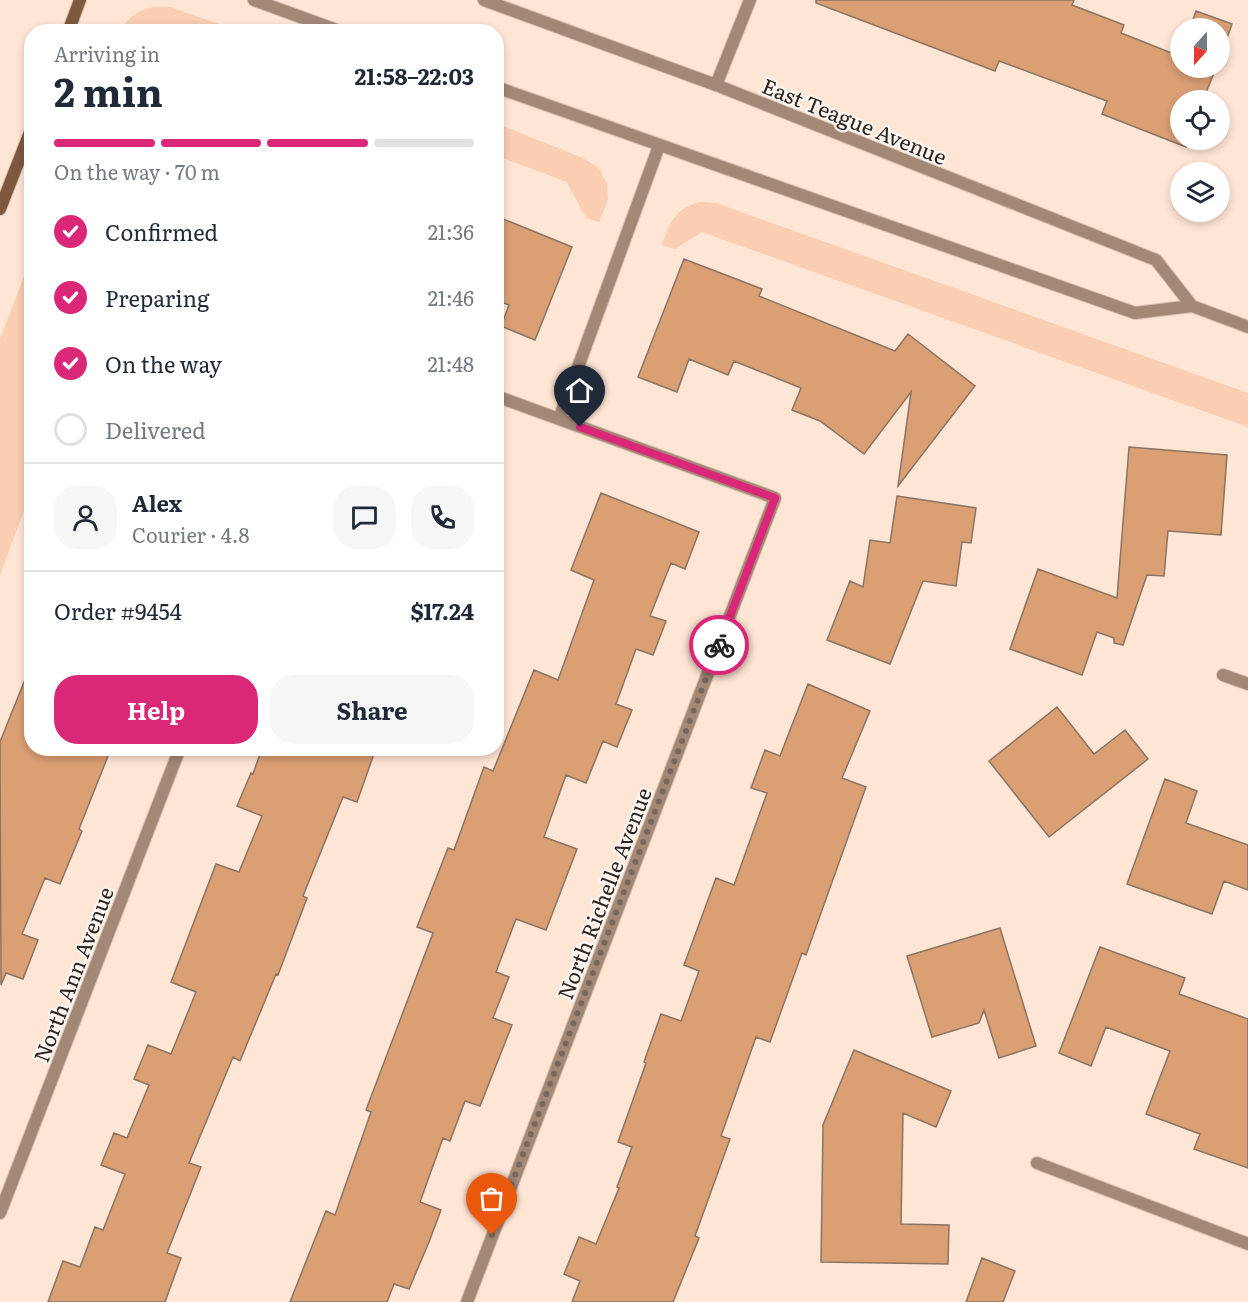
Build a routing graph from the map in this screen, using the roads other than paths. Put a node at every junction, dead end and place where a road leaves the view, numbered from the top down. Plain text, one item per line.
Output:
1 (80, 0) edge
2 (254, 0) edge
3 (484, 0) edge
4 (750, 0) edge
5 (71, 24) edge
6 (320, 24) edge
7 (716, 86) junction
8 (504, 90) edge
9 (659, 146) junction
10 (24, 148) edge
11 (0, 209) edge
12 (1192, 306) junction
13 (1248, 327) edge
14 (504, 399) edge
15 (559, 419) junction
16 (1223, 675) dead end
17 (1248, 684) edge
18 (177, 756) edge
19 (1037, 1163) dead end
20 (0, 1213) edge
21 (1248, 1244) edge
22 (467, 1302) edge

1 - 5 main road
2 - 6 street
3 - 7 street, East Teague Avenue
4 - 7 street
7 - 12 street, East Teague Avenue
8 - 9 street
9 - 12 street
9 - 15 street
10 - 11 main road
12 - 13 street
14 - 15 street
15 - 22 street, North Richelle Avenue
16 - 17 street
18 - 20 street, North Ann Avenue
19 - 21 street

